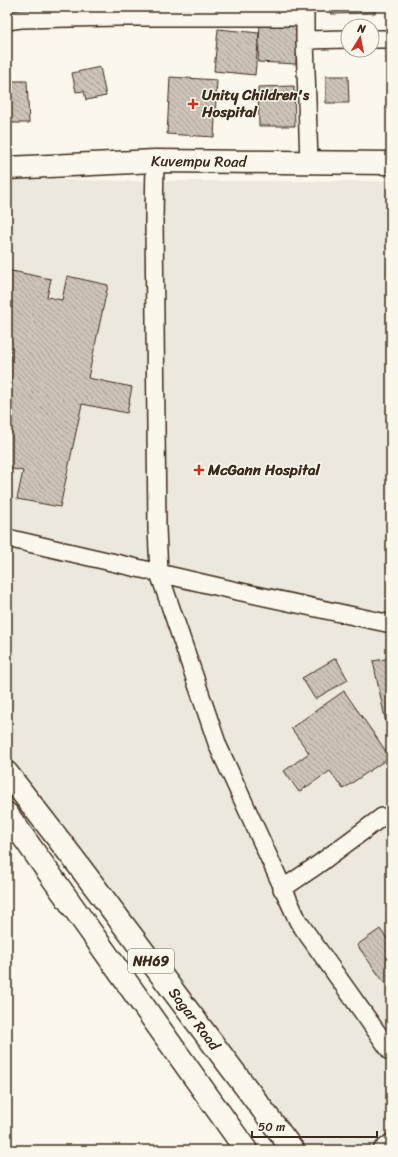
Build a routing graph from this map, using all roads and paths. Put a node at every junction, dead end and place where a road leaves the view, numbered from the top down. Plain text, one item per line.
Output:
1 (305, 12) edge
2 (7, 21) edge
3 (380, 39) edge
4 (391, 39) edge
5 (305, 40) junction
6 (340, 40) edge
7 (155, 161) junction
8 (309, 163) junction
9 (391, 163) edge
10 (7, 168) edge
11 (7, 538) edge
12 (159, 573) junction
13 (391, 624) edge
14 (7, 774) edge
15 (7, 814) edge
16 (382, 817) dead end
17 (282, 888) junction
18 (391, 1052) edge
19 (391, 1143) edge
20 (246, 1150) edge
21 (293, 1150) edge
22 (382, 1150) edge

1 - 2 street
1 - 5 street
3 - 4 street
5 - 6 street
5 - 8 street
7 - 8 main road, Kuvempu Road
7 - 10 main road, Kuvempu Road
7 - 12 street
8 - 9 main road, Kuvempu Road
11 - 12 street
12 - 13 street
12 - 17 street
14 - 21 main road, Sagar Road / NH69
15 - 20 main road, NH69
16 - 17 street
17 - 18 street
19 - 22 street

